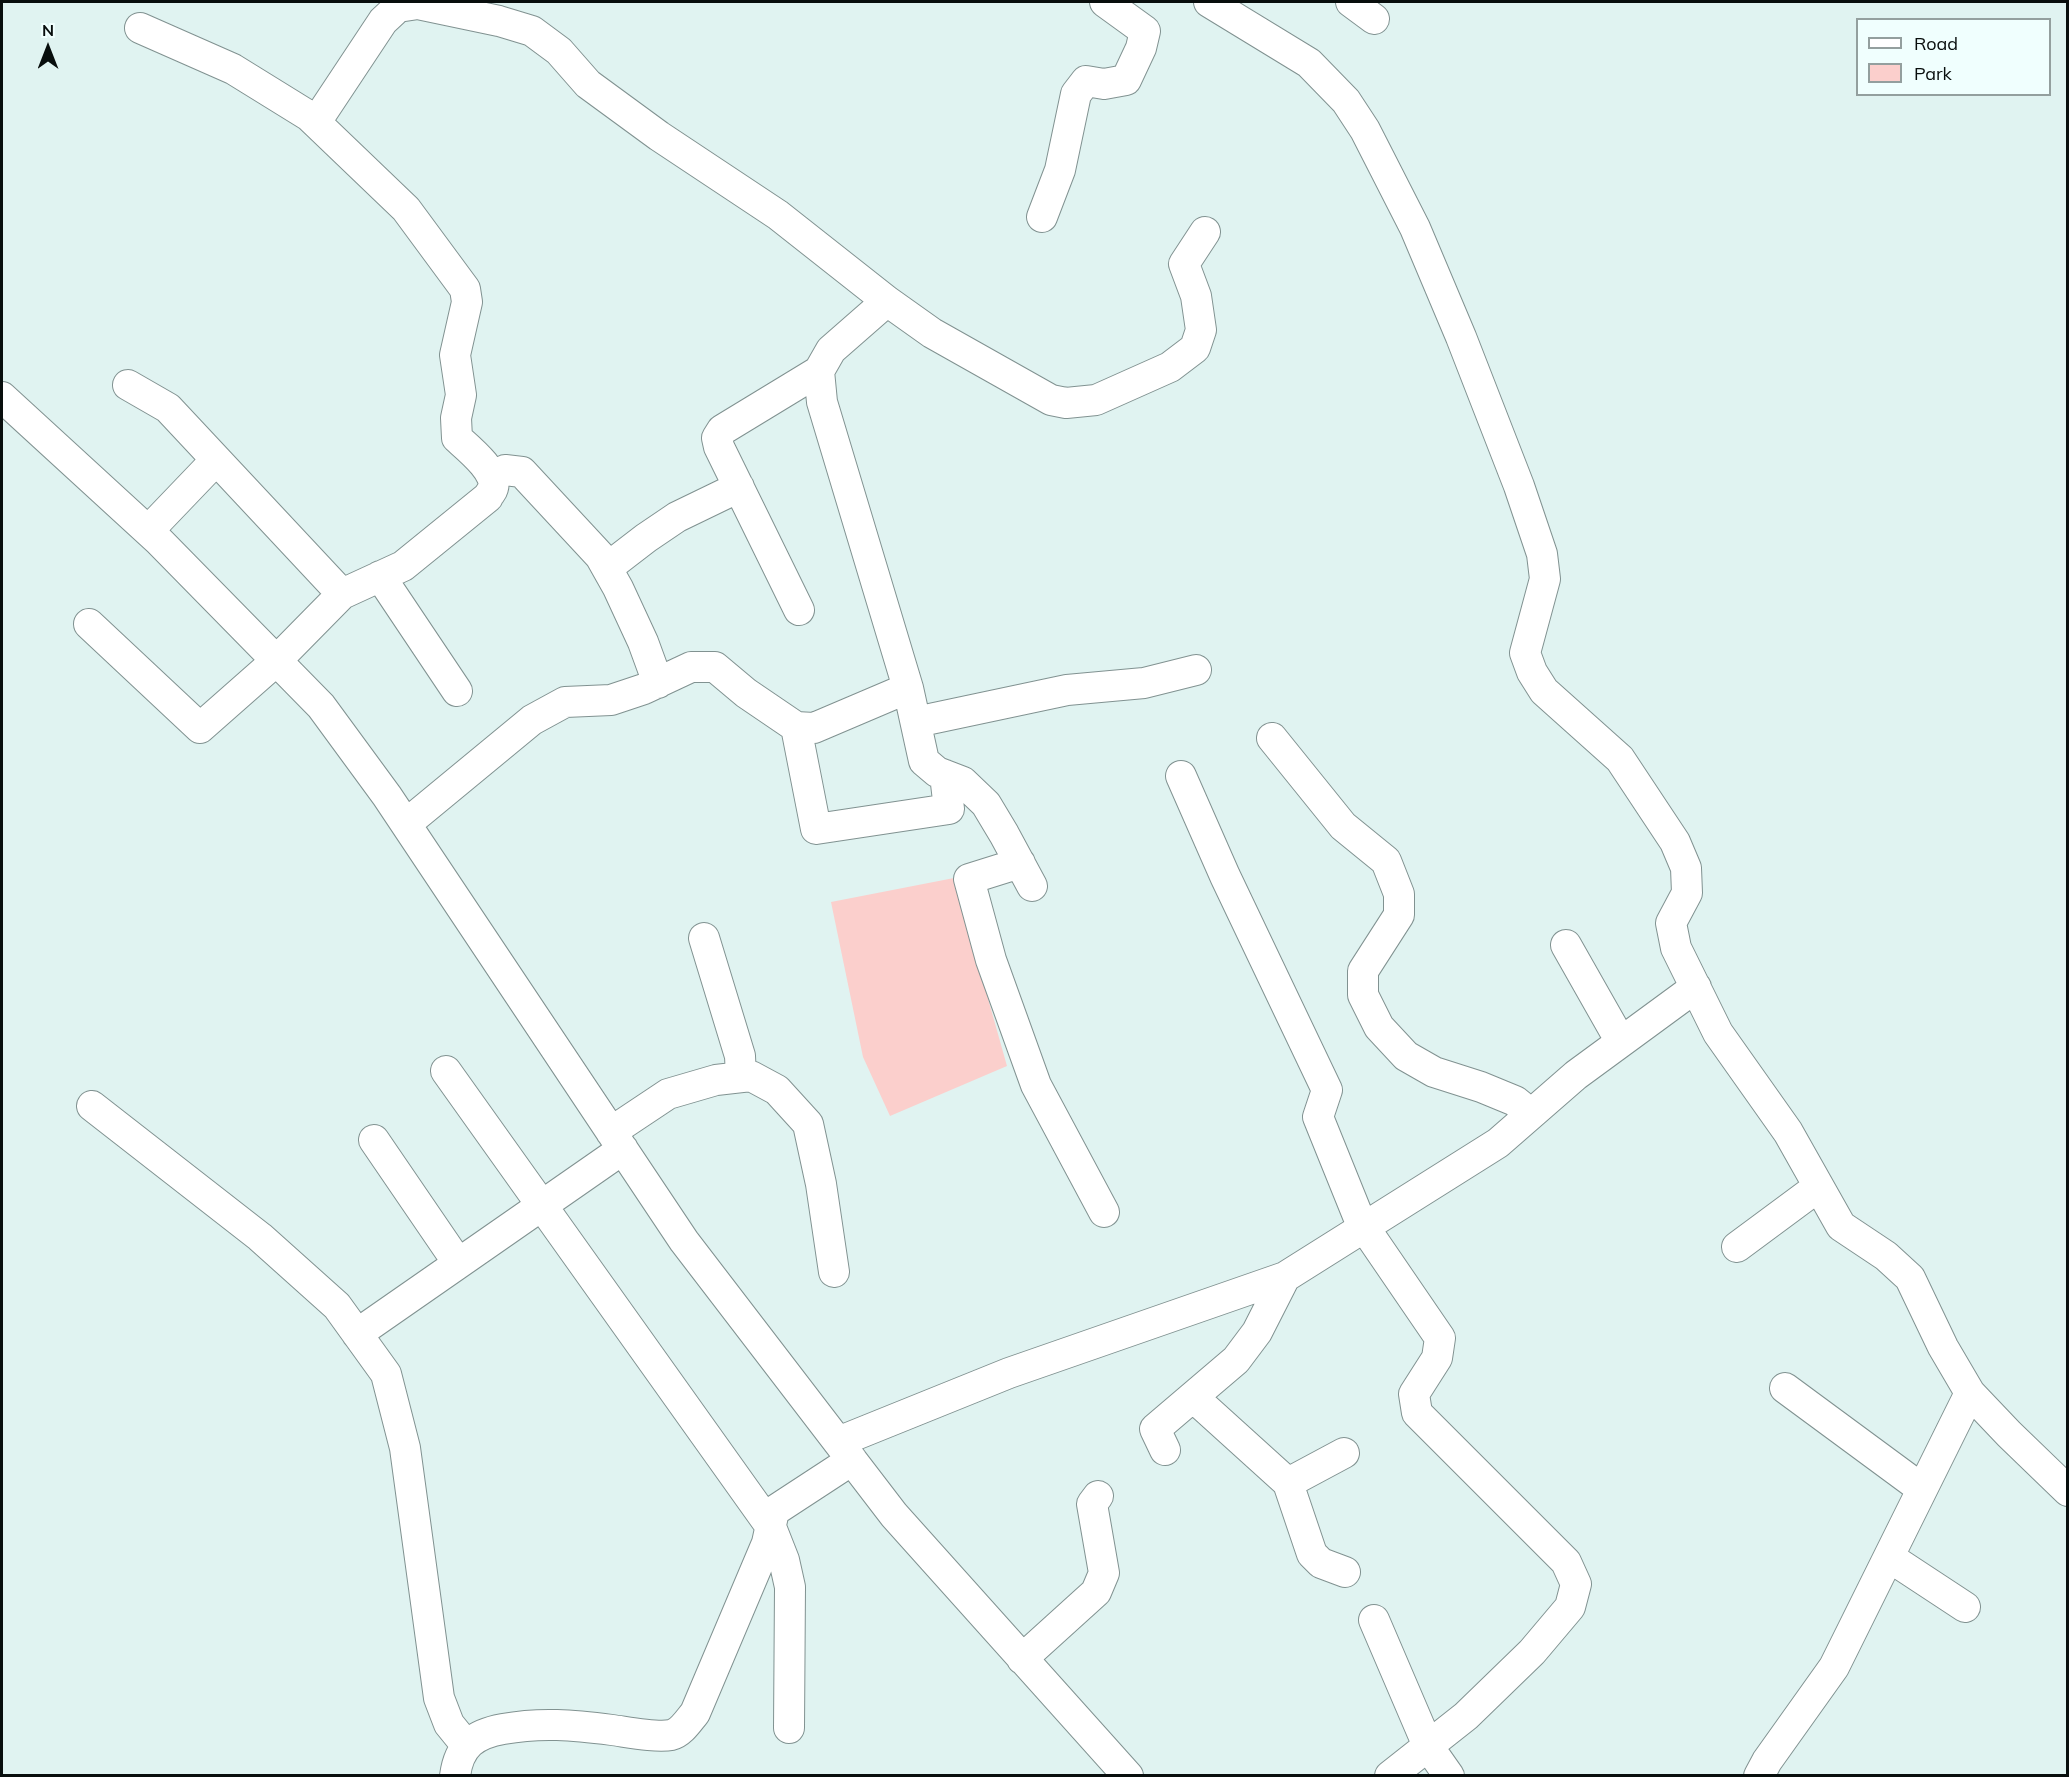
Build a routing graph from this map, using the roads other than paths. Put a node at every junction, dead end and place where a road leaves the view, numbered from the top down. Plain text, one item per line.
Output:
1 (1105, 2) edge
2 (1209, 2) edge
3 (391, 4) edge
4 (495, 11) edge
5 (140, 28) dead end
6 (316, 122) junction
7 (1042, 217) dead end
8 (1205, 232) dead end
9 (887, 301) junction
10 (819, 371) junction
11 (128, 385) dead end
12 (2, 397) edge
13 (216, 460) junction
14 (493, 477) junction
15 (739, 487) junction
16 (148, 531) junction
17 (607, 568) junction
18 (380, 576) junction
19 (342, 594) junction
20 (799, 610) dead end
21 (89, 624) dead end
22 (276, 661) junction
23 (1196, 670) dead end
24 (658, 683) junction
25 (908, 688) junction
26 (457, 691) dead end
27 (916, 722) junction
28 (796, 727) junction
29 (1272, 738) dead end
30 (945, 775) junction
31 (1181, 776) dead end
32 (406, 824) junction
33 (704, 938) dead end
34 (1566, 945) dead end
35 (1696, 987) junction
36 (1621, 1042) junction
37 (446, 1071) dead end
38 (741, 1077) junction
39 (93, 1106) dead end
40 (1531, 1114) junction
41 (374, 1140) dead end
42 (617, 1141) junction
43 (1818, 1187) junction
44 (543, 1206) junction
45 (1104, 1212) dead end
46 (1365, 1228) junction
47 (1737, 1247) dead end
48 (458, 1263) junction
49 (834, 1272) dead end
50 (1285, 1277) junction
51 (357, 1334) junction
52 (1785, 1388) dead end
53 (1971, 1393) junction
54 (1193, 1397) junction
55 (1166, 1450) dead end
56 (845, 1451) junction
57 (1344, 1452) dead end
58 (1288, 1483) junction
59 (1923, 1489) junction
60 (2067, 1491) edge
61 (1098, 1497) dead end
62 (771, 1527) junction
63 (1889, 1557) junction
64 (1345, 1572) dead end
65 (1965, 1607) dead end
66 (1374, 1620) dead end
67 (1022, 1659) junction
68 (789, 1728) dead end
69 (466, 1745) junction
70 (1428, 1746) junction
71 (454, 1776) edge
72 (1128, 1776) edge
73 (1390, 1776) edge
74 (1449, 1776) edge
75 (1759, 1776) edge

1 - 7 street
2 - 35 street
3 - 4 street
3 - 6 street
4 - 9 street
5 - 6 street
6 - 14 street
8 - 9 street
9 - 10 street
10 - 15 street
10 - 25 street
11 - 13 street
12 - 16 street
13 - 16 street
13 - 19 street
14 - 17 street
14 - 18 street
15 - 17 street
15 - 20 street
16 - 22 street
17 - 24 street
18 - 19 street
18 - 26 street
19 - 22 street
21 - 22 street
22 - 32 street
23 - 27 street
24 - 28 street
24 - 32 street
25 - 27 street
25 - 28 street
27 - 30 street
28 - 30 street
29 - 40 street
30 - 45 street
31 - 46 street
32 - 42 street
33 - 38 street
34 - 36 street
35 - 36 street
35 - 43 street
36 - 40 street
37 - 44 street
38 - 42 street
38 - 49 street
39 - 51 street
40 - 46 street
41 - 48 street
42 - 44 street
42 - 56 street
43 - 47 street
43 - 53 street
44 - 48 street
44 - 62 street
46 - 50 street
46 - 70 street
48 - 51 street
50 - 54 street
50 - 56 street
51 - 69 street
52 - 59 street
53 - 59 street
53 - 60 street
54 - 55 street
54 - 58 street
56 - 62 street
56 - 67 street
57 - 58 street
58 - 64 street
59 - 63 street
61 - 67 street
62 - 68 street
62 - 69 street
63 - 65 street
63 - 75 street
66 - 70 street
67 - 72 street
69 - 71 street
70 - 73 street
70 - 74 street

